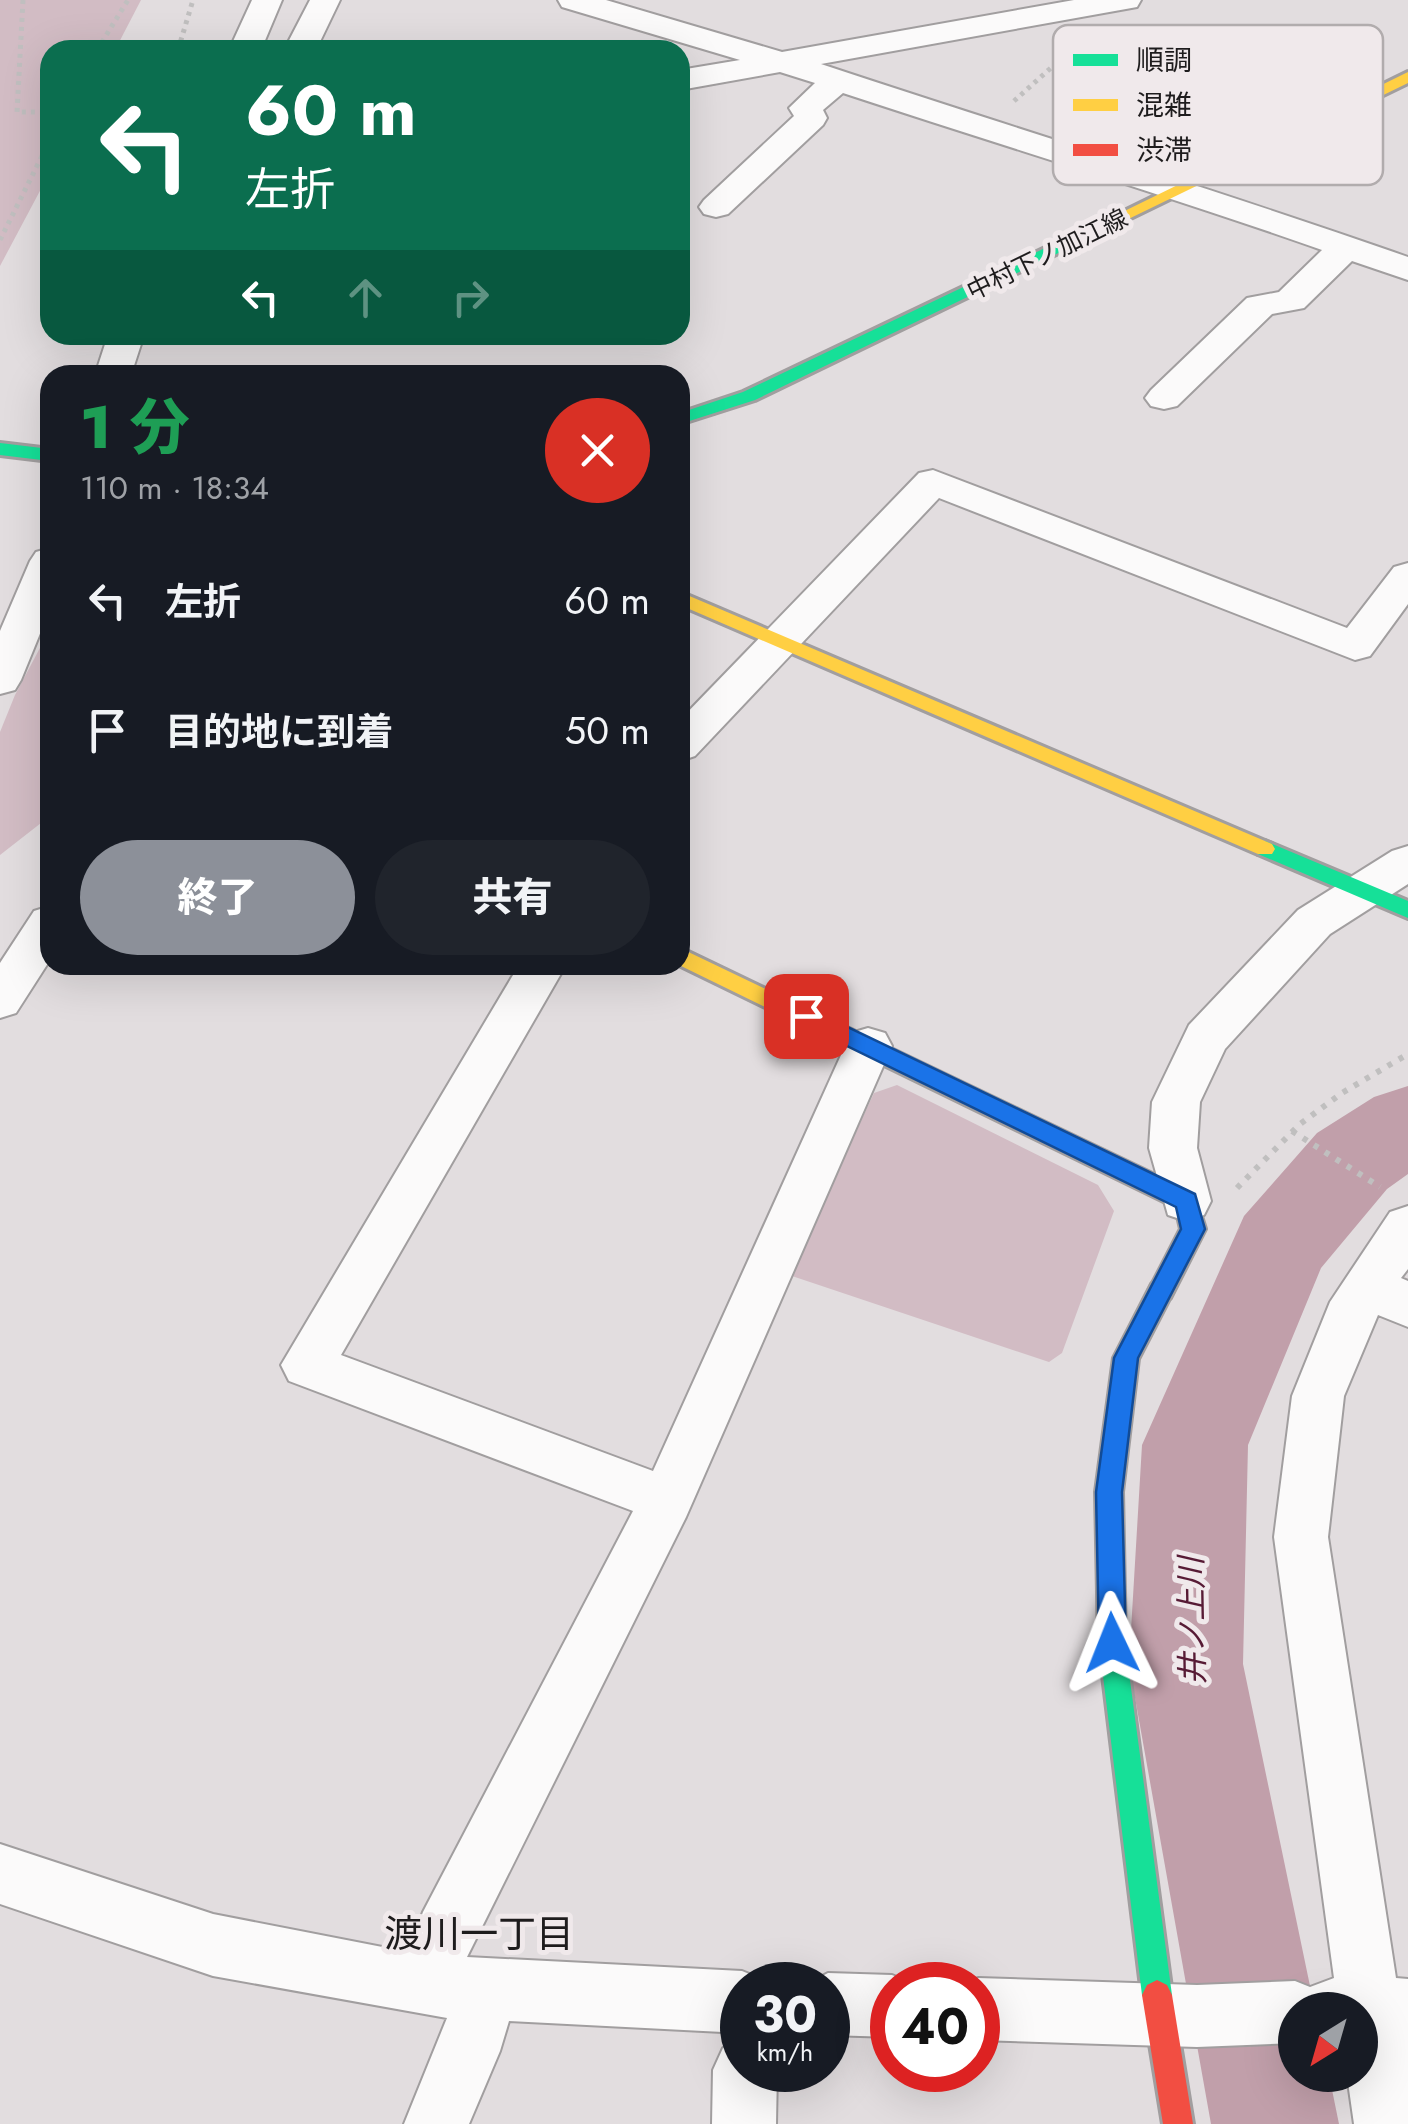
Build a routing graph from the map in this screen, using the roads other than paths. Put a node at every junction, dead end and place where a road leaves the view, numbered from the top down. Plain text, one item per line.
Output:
1 (267, 0) edge
2 (573, 0) edge
3 (1116, 2) edge
4 (328, 5) edge
5 (249, 40) edge
6 (306, 40) edge
7 (782, 62) junction
8 (1408, 77) edge
9 (690, 78) edge
10 (838, 81) junction
11 (1383, 89) edge
12 (1053, 151) edge
13 (1162, 185) edge
14 (1188, 185) edge
15 (1178, 190) junction
16 (716, 206) dead end
17 (1346, 247) junction
18 (1408, 269) edge
19 (1164, 398) dead end
20 (690, 417) edge
21 (10, 450) edge
22 (40, 453) edge
23 (1408, 576) edge
24 (40, 585) edge
25 (690, 602) edge
26 (780, 639) junction
27 (0, 680) edge
28 (690, 735) edge
29 (1408, 862) edge
30 (1361, 889) junction
31 (1408, 910) edge
32 (40, 938) edge
33 (690, 961) edge
34 (536, 975) edge
35 (0, 1000) edge
36 (868, 1046) junction
37 (1186, 1201) junction
38 (1400, 1210) edge
39 (1388, 1296) edge
40 (667, 1500) junction
41 (0, 1874) edge
42 (425, 1986) junction
43 (486, 1992) junction
44 (1360, 1992) edge
45 (720, 2001) edge
46 (1000, 2010) edge
47 (1278, 2013) edge
48 (1178, 2016) junction
49 (1378, 2086) edge
50 (745, 2092) edge
51 (436, 2124) edge
52 (744, 2124) edge
53 (1178, 2124) edge
54 (1386, 2124) edge

1 - 5 street
2 - 7 street
3 - 7 street
4 - 6 street
7 - 9 street
7 - 10 street
8 - 11 street, 中村下ノ加江線
10 - 12 street
10 - 16 street
13 - 15 street
14 - 15 street, 中村下ノ加江線
15 - 17 street
15 - 20 street, 中村下ノ加江線
17 - 18 street
17 - 19 street
21 - 22 street
23 - 26 street
24 - 27 street
25 - 26 street
26 - 28 street
26 - 30 street
29 - 30 street
30 - 31 street
30 - 37 street
32 - 35 street
33 - 36 street
34 - 40 street
36 - 37 street
36 - 40 street
37 - 48 street
38 - 39 street
39 - 44 street
40 - 42 street
41 - 42 street
42 - 43 street
43 - 45 street
43 - 51 street
46 - 48 street
47 - 48 street
48 - 53 street
49 - 54 street
50 - 52 street

